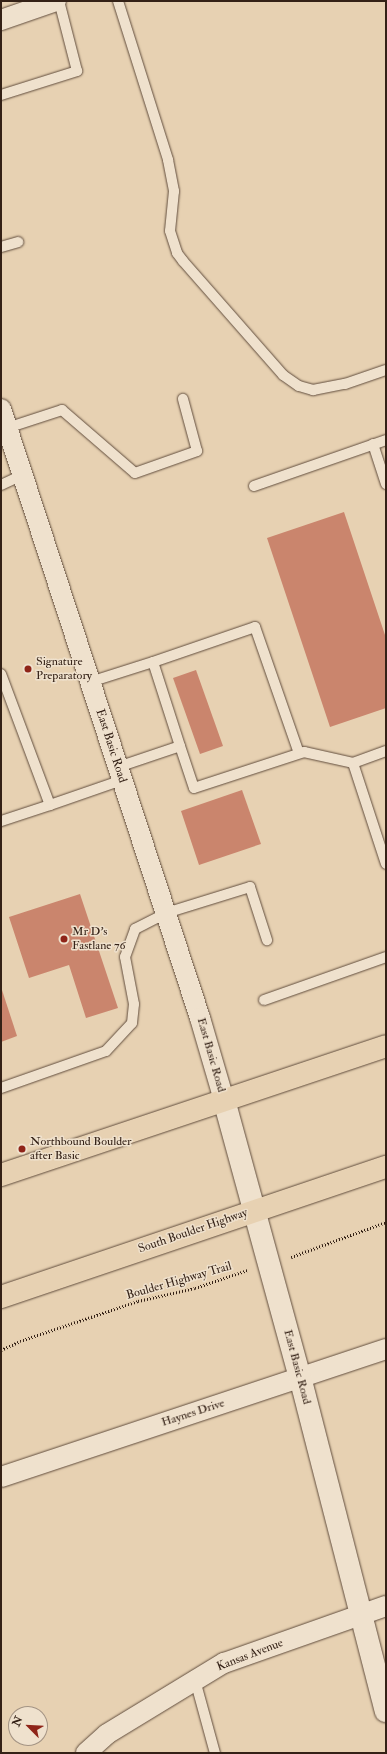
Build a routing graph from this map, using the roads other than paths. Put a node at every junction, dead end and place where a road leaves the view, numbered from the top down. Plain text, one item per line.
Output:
1 (57, 1) edge
2 (118, 1) edge
3 (1, 20) edge
4 (1, 95) edge
5 (18, 242) dead end
6 (1, 247) edge
7 (386, 370) edge
8 (183, 399) dead end
9 (4, 418) edge
10 (386, 440) edge
11 (373, 444) junction
12 (22, 475) junction
13 (386, 484) edge
14 (1, 485) edge
15 (254, 486) dead end
16 (153, 662) junction
17 (1, 674) edge
18 (90, 682) junction
19 (180, 746) junction
20 (386, 751) edge
21 (299, 754) junction
22 (353, 763) junction
23 (120, 773) junction
24 (50, 805) junction
25 (1, 821) edge
26 (386, 864) edge
27 (166, 913) junction
28 (267, 940) dead end
29 (386, 957) edge
30 (264, 1000) dead end
31 (386, 1046) edge
32 (1, 1088) edge
33 (224, 1100) junction
34 (386, 1167) edge
35 (1, 1174) edge
36 (254, 1211) junction
37 (1, 1297) edge
38 (386, 1349) edge
39 (300, 1378) junction
40 (1, 1477) edge
41 (386, 1606) edge
42 (361, 1615) junction
43 (195, 1680) junction
44 (386, 1711) edge
45 (86, 1753) edge
46 (215, 1753) edge

1 - 3 street
1 - 4 lane
2 - 7 lane
5 - 6 lane
8 - 9 lane
9 - 12 street, East Basic Road
10 - 11 lane
11 - 13 lane
11 - 15 lane
12 - 14 lane
12 - 18 street, East Basic Road
16 - 18 lane
16 - 19 lane
16 - 21 lane
17 - 24 lane
18 - 23 street, East Basic Road
19 - 21 lane
19 - 23 lane
20 - 22 lane
21 - 22 lane
22 - 26 lane
23 - 24 lane
23 - 27 street, East Basic Road
24 - 25 lane
27 - 28 lane
27 - 32 lane
27 - 33 street, East Basic Road
29 - 30 lane
31 - 33 main road
33 - 35 main road
33 - 36 street, East Basic Road
34 - 36 main road, South Boulder Highway
36 - 37 main road, South Boulder Highway
36 - 39 street, East Basic Road
38 - 39 street, Haynes Drive
39 - 40 street, Haynes Drive
39 - 42 street, East Basic Road
41 - 42 street, Kansas Avenue
42 - 43 street, Kansas Avenue
42 - 44 street, East Basic Road
43 - 45 street, Kansas Avenue
43 - 46 lane

